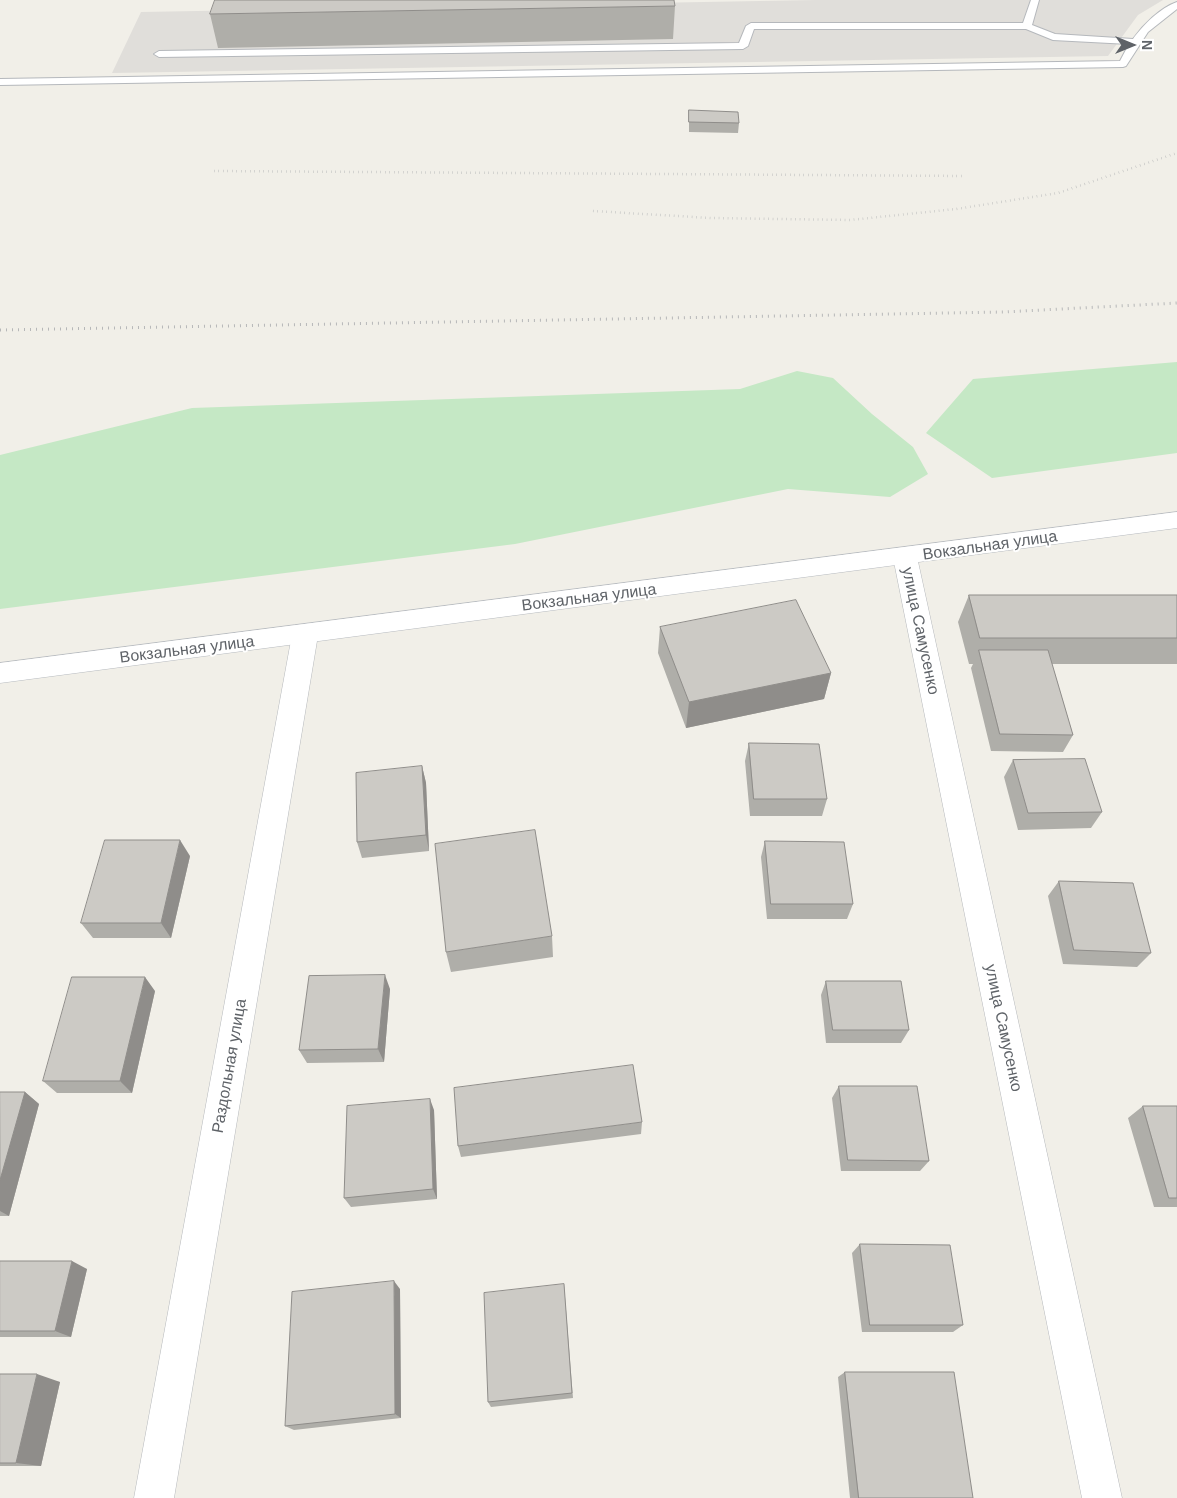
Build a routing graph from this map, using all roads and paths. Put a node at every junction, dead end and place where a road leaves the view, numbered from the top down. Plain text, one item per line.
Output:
1 (1035, 0) edge
2 (1177, 5) edge
3 (1027, 26) junction
4 (1134, 42) junction
5 (159, 54) dead end
6 (0, 82) edge
7 (1177, 520) edge
8 (904, 557) junction
9 (305, 635) junction
10 (0, 673) edge
11 (154, 1498) edge
12 (1102, 1498) edge

1 - 3 lane
2 - 4 lane
3 - 4 lane
3 - 5 lane
4 - 6 lane
7 - 8 street, Вокзальная улица
8 - 9 street, Вокзальная улица
8 - 12 street, улица Самусенко
9 - 10 street, Вокзальная улица
9 - 11 street, Раздольная улица

